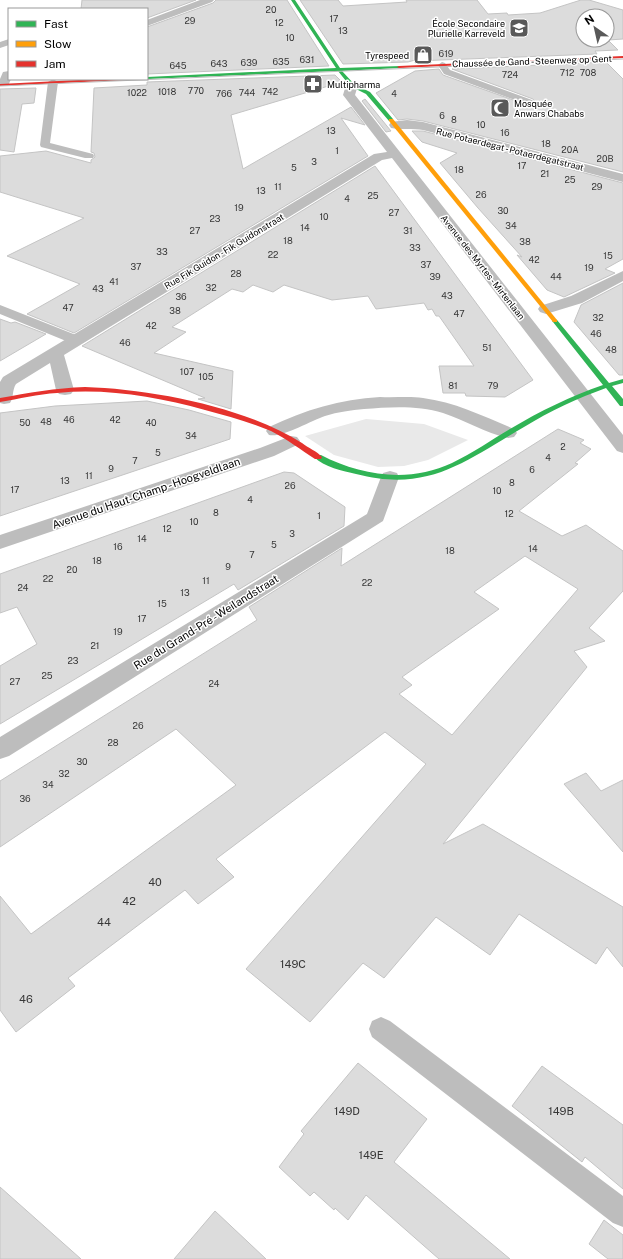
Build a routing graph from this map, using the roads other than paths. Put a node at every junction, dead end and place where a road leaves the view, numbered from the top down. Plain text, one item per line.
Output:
1 (209, 0) edge
2 (293, 0) edge
3 (148, 23) edge
4 (623, 57) edge
5 (442, 65) junction
6 (338, 69) junction
7 (8, 74) edge
8 (148, 78) edge
9 (102, 80) edge
10 (53, 82) junction
11 (2, 84) edge
12 (352, 85) junction
13 (529, 102) dead end
14 (395, 125) junction
15 (394, 154) junction
16 (89, 156) dead end
17 (623, 178) edge
18 (623, 275) edge
19 (0, 309) edge
20 (546, 309) junction
21 (76, 340) junction
22 (55, 353) junction
23 (623, 381) edge
24 (607, 384) junction
25 (65, 390) junction
26 (582, 395) junction
27 (2, 399) edge
28 (623, 404) edge
29 (275, 431) junction
30 (508, 433) junction
31 (291, 441) junction
32 (623, 447) edge
33 (390, 477) junction
34 (0, 542) edge
35 (0, 749) edge
36 (381, 1029) dead end
37 (623, 1214) edge

1 - 3 street
2 - 6 street, Avenue des Myrtes - Mirtenlaan
4 - 5 street, Chaussée de Gand - Steenweg op Gent
5 - 6 street, Chaussée de Gand - Steenweg op Gent
5 - 13 lane
6 - 8 street, Chaussée de Gand - Steenweg op Gent
6 - 12 street, Avenue des Myrtes - Mirtenlaan
7 - 11 street
9 - 10 street
10 - 11 street
10 - 16 lane
12 - 14 street, Avenue des Myrtes - Mirtenlaan
12 - 15 street, Avenue des Myrtes - Mirtenlaan
14 - 17 street, Rue Potaerdegat - Potaerdegatstraat
14 - 20 street, Avenue des Myrtes - Mirtenlaan
15 - 21 street, Rue Fik Guidon - Fik Guidonstraat
15 - 26 street, Avenue des Myrtes - Mirtenlaan
18 - 20 street
19 - 21 lane
20 - 24 street, Avenue des Myrtes - Mirtenlaan
21 - 22 street, Rue Fik Guidon - Fik Guidonstraat
22 - 25 street
22 - 27 street, Rue Fik Guidon - Fik Guidonstraat
23 - 24 street
24 - 26 street
24 - 28 street, Avenue des Myrtes - Mirtenlaan
25 - 27 street
25 - 29 street
26 - 30 street
26 - 32 street, Avenue des Myrtes - Mirtenlaan
29 - 30 street
29 - 31 street
30 - 33 street
31 - 33 street
31 - 34 street, Avenue du Haut-Champ - Hoogveldlaan
33 - 35 street, Rue du Grand-Pré - Weilandstraat
36 - 37 lane

